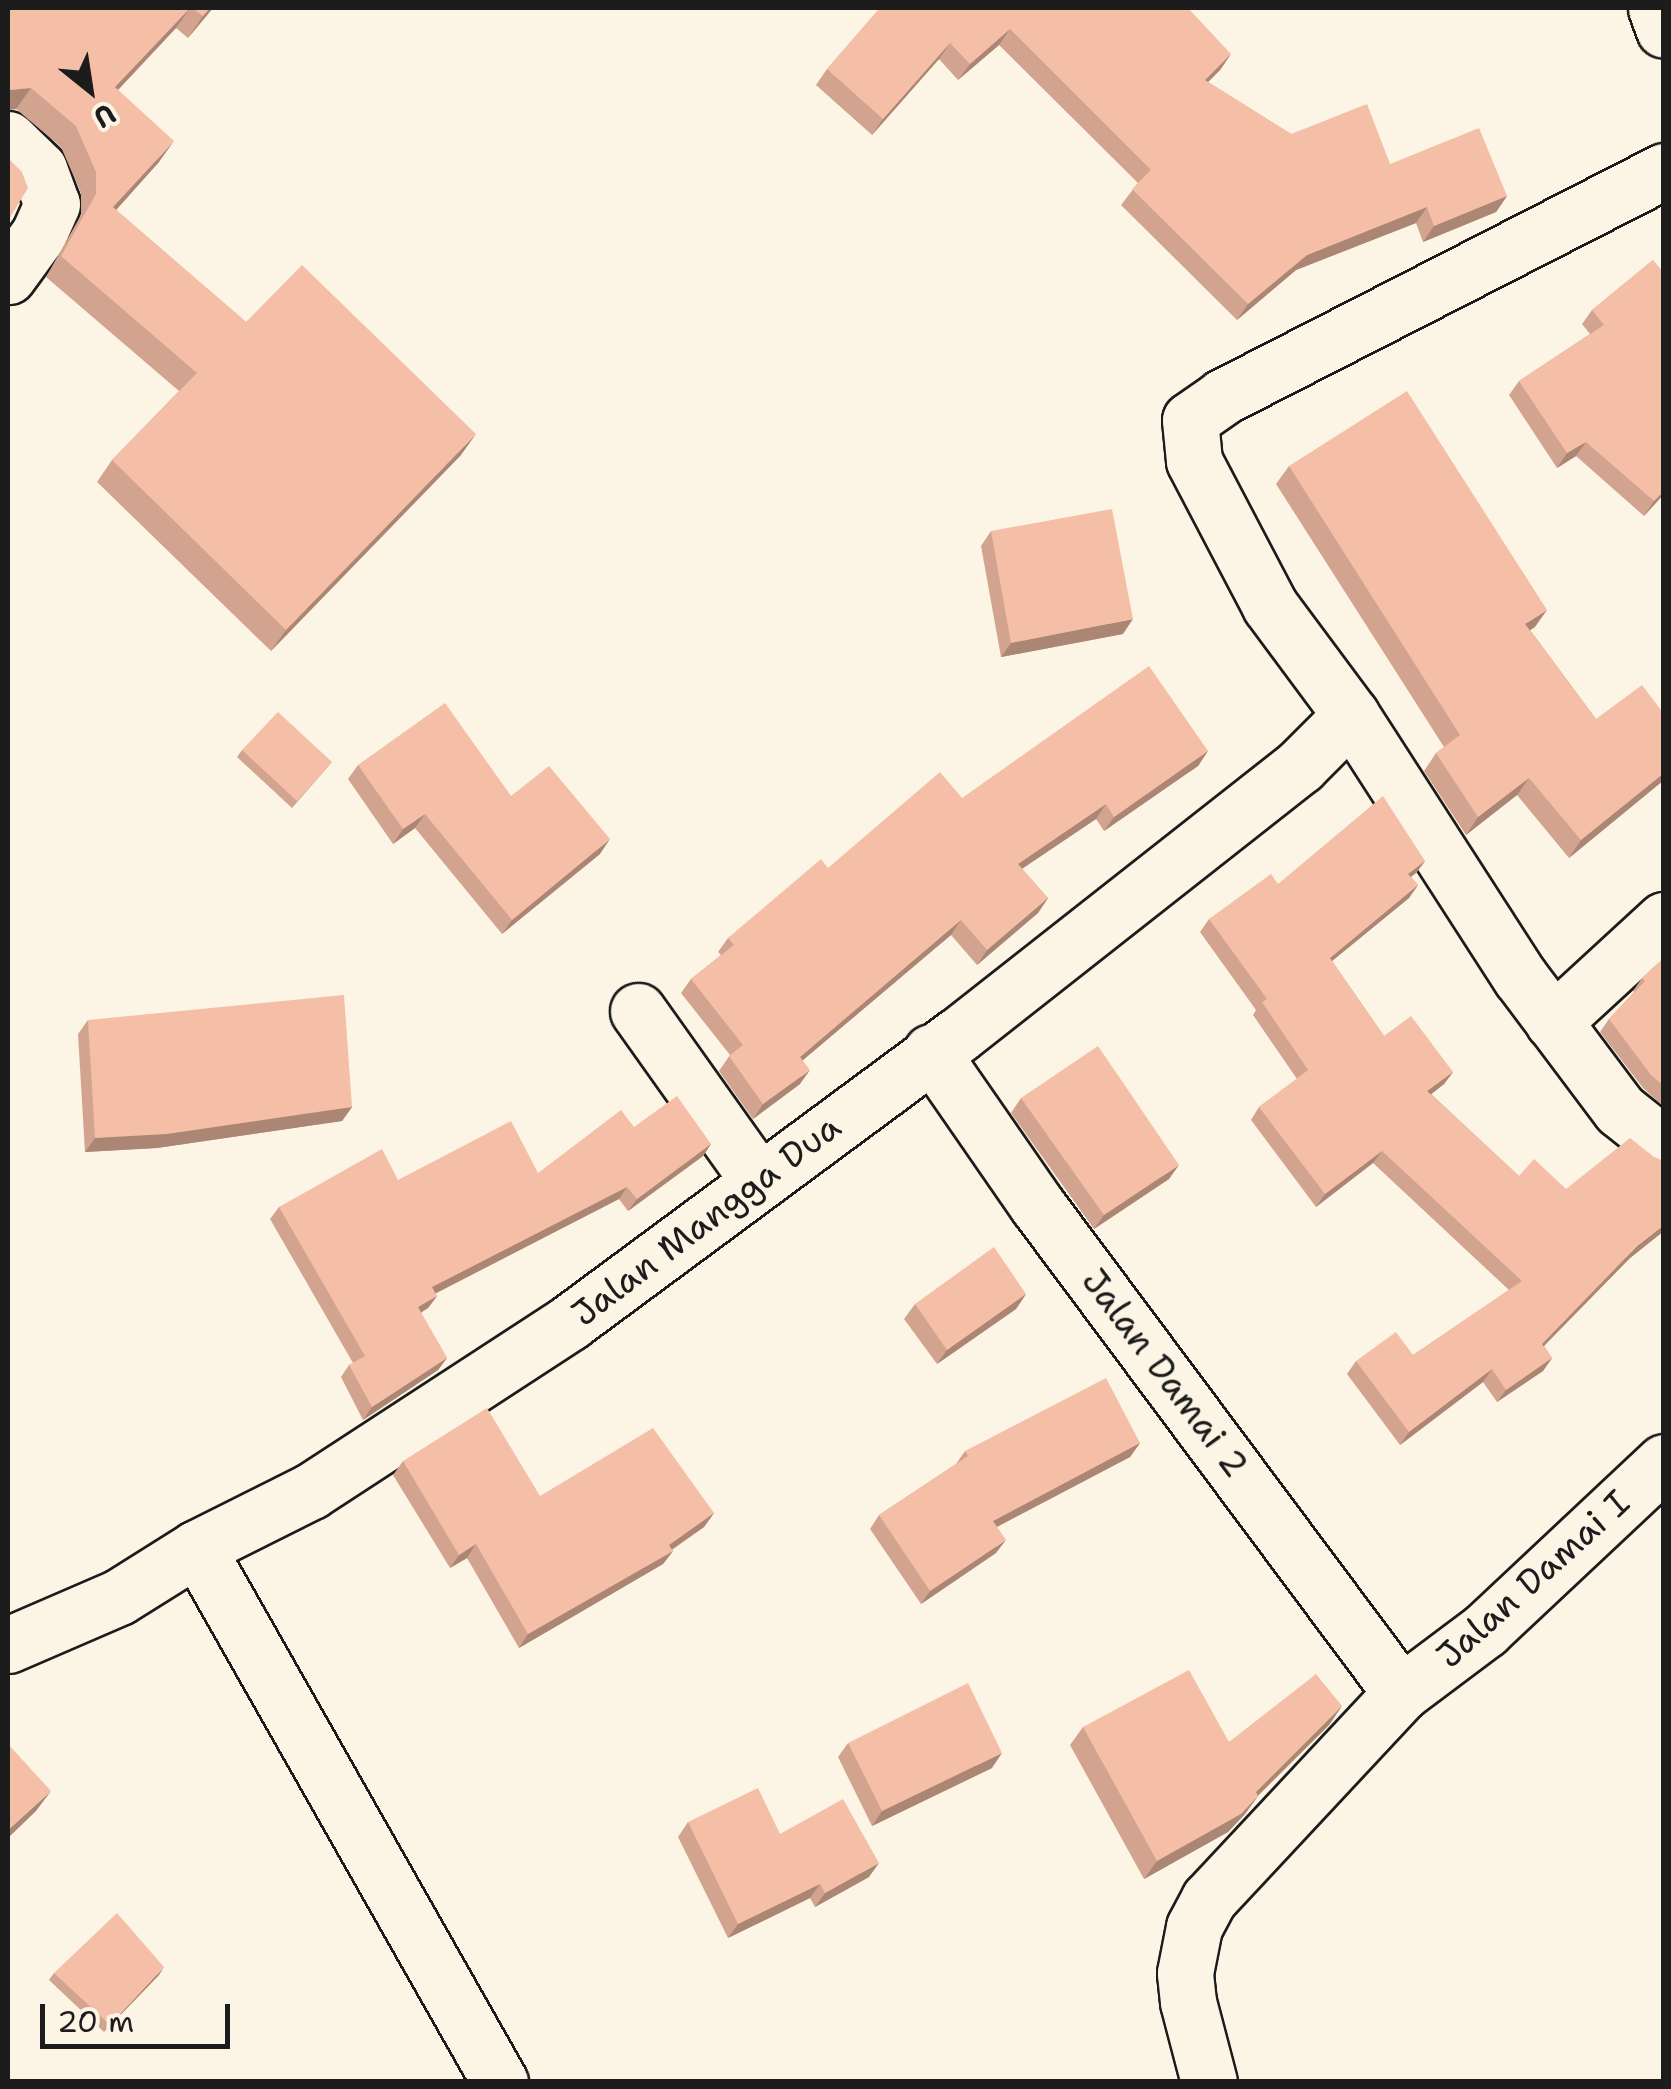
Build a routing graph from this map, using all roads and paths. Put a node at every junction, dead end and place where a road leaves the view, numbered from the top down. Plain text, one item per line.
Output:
1 (1656, 8) edge
2 (1664, 30) edge
3 (8, 139) edge
4 (1664, 171) edge
5 (8, 276) edge
6 (1351, 715) junction
7 (1664, 920) edge
8 (638, 1010) dead end
9 (1553, 1022) junction
10 (931, 1052) junction
11 (1664, 1145) edge
12 (758, 1180) junction
13 (1664, 1462) edge
14 (196, 1548) junction
15 (8, 1645) edge
16 (1401, 1693) junction
17 (1206, 2081) edge
18 (500, 2082) edge

1 - 2 street
3 - 5 street
4 - 6 street
6 - 9 street
6 - 10 street, Jalan Mangga Dua
7 - 9 street
8 - 12 street
9 - 11 street
10 - 12 street, Jalan Mangga Dua
10 - 16 street, Jalan Damai 2
12 - 14 street, Jalan Mangga Dua
13 - 16 street, Jalan Damai I
14 - 15 street, Jalan Mangga Dua
14 - 18 street
16 - 17 street, Jalan Damai I

